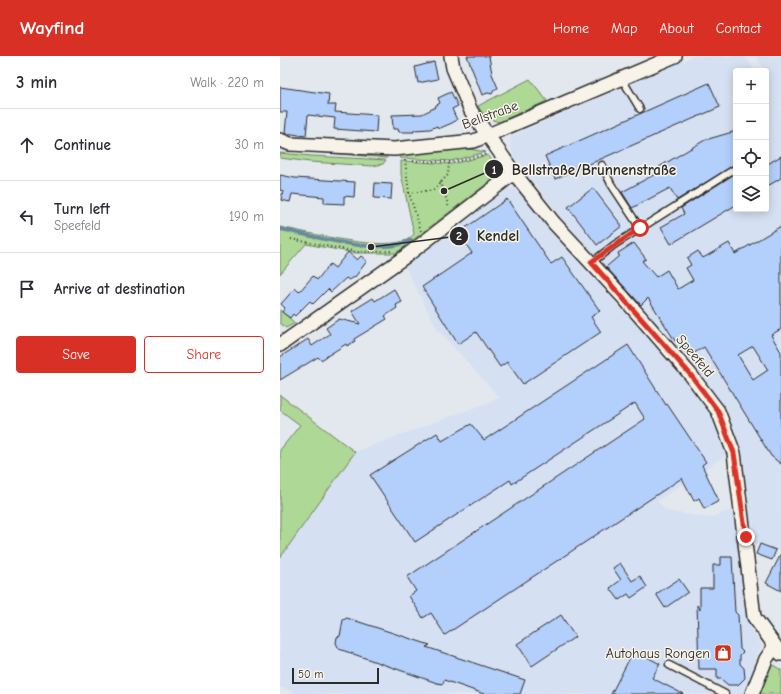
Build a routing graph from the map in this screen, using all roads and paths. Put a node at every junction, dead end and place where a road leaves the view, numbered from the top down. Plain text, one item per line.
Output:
1 (451, 56) edge
2 (675, 56) edge
3 (622, 79) junction
4 (640, 109) dead end
5 (488, 135) junction
6 (280, 140) edge
7 (405, 160) dead end
8 (449, 162) dead end
9 (602, 165) dead end
10 (733, 170) edge
11 (514, 173) junction
12 (441, 182) junction
13 (409, 194) junction
14 (452, 219) junction
15 (640, 228) junction
16 (291, 239) dead end
17 (424, 240) junction
18 (406, 256) junction
19 (591, 262) junction
20 (280, 345) edge
21 (779, 648) edge
22 (669, 665) dead end
23 (725, 694) edge
24 (752, 694) edge

1 - 5 street, Speefeld
2 - 3 street, Bellstraße
3 - 4 lane
3 - 5 street, Bellstraße
5 - 6 street, Bellstraße
5 - 11 street, Speefeld
7 - 13 path
8 - 12 path
9 - 15 lane
10 - 15 lane
11 - 14 street
11 - 19 street, Speefeld
12 - 13 path
12 - 14 path
13 - 17 path
14 - 17 street
15 - 19 lane
16 - 18 path
17 - 18 street
18 - 20 street
19 - 21 street, Speefeld
21 - 24 street, Speefeld
22 - 23 lane

